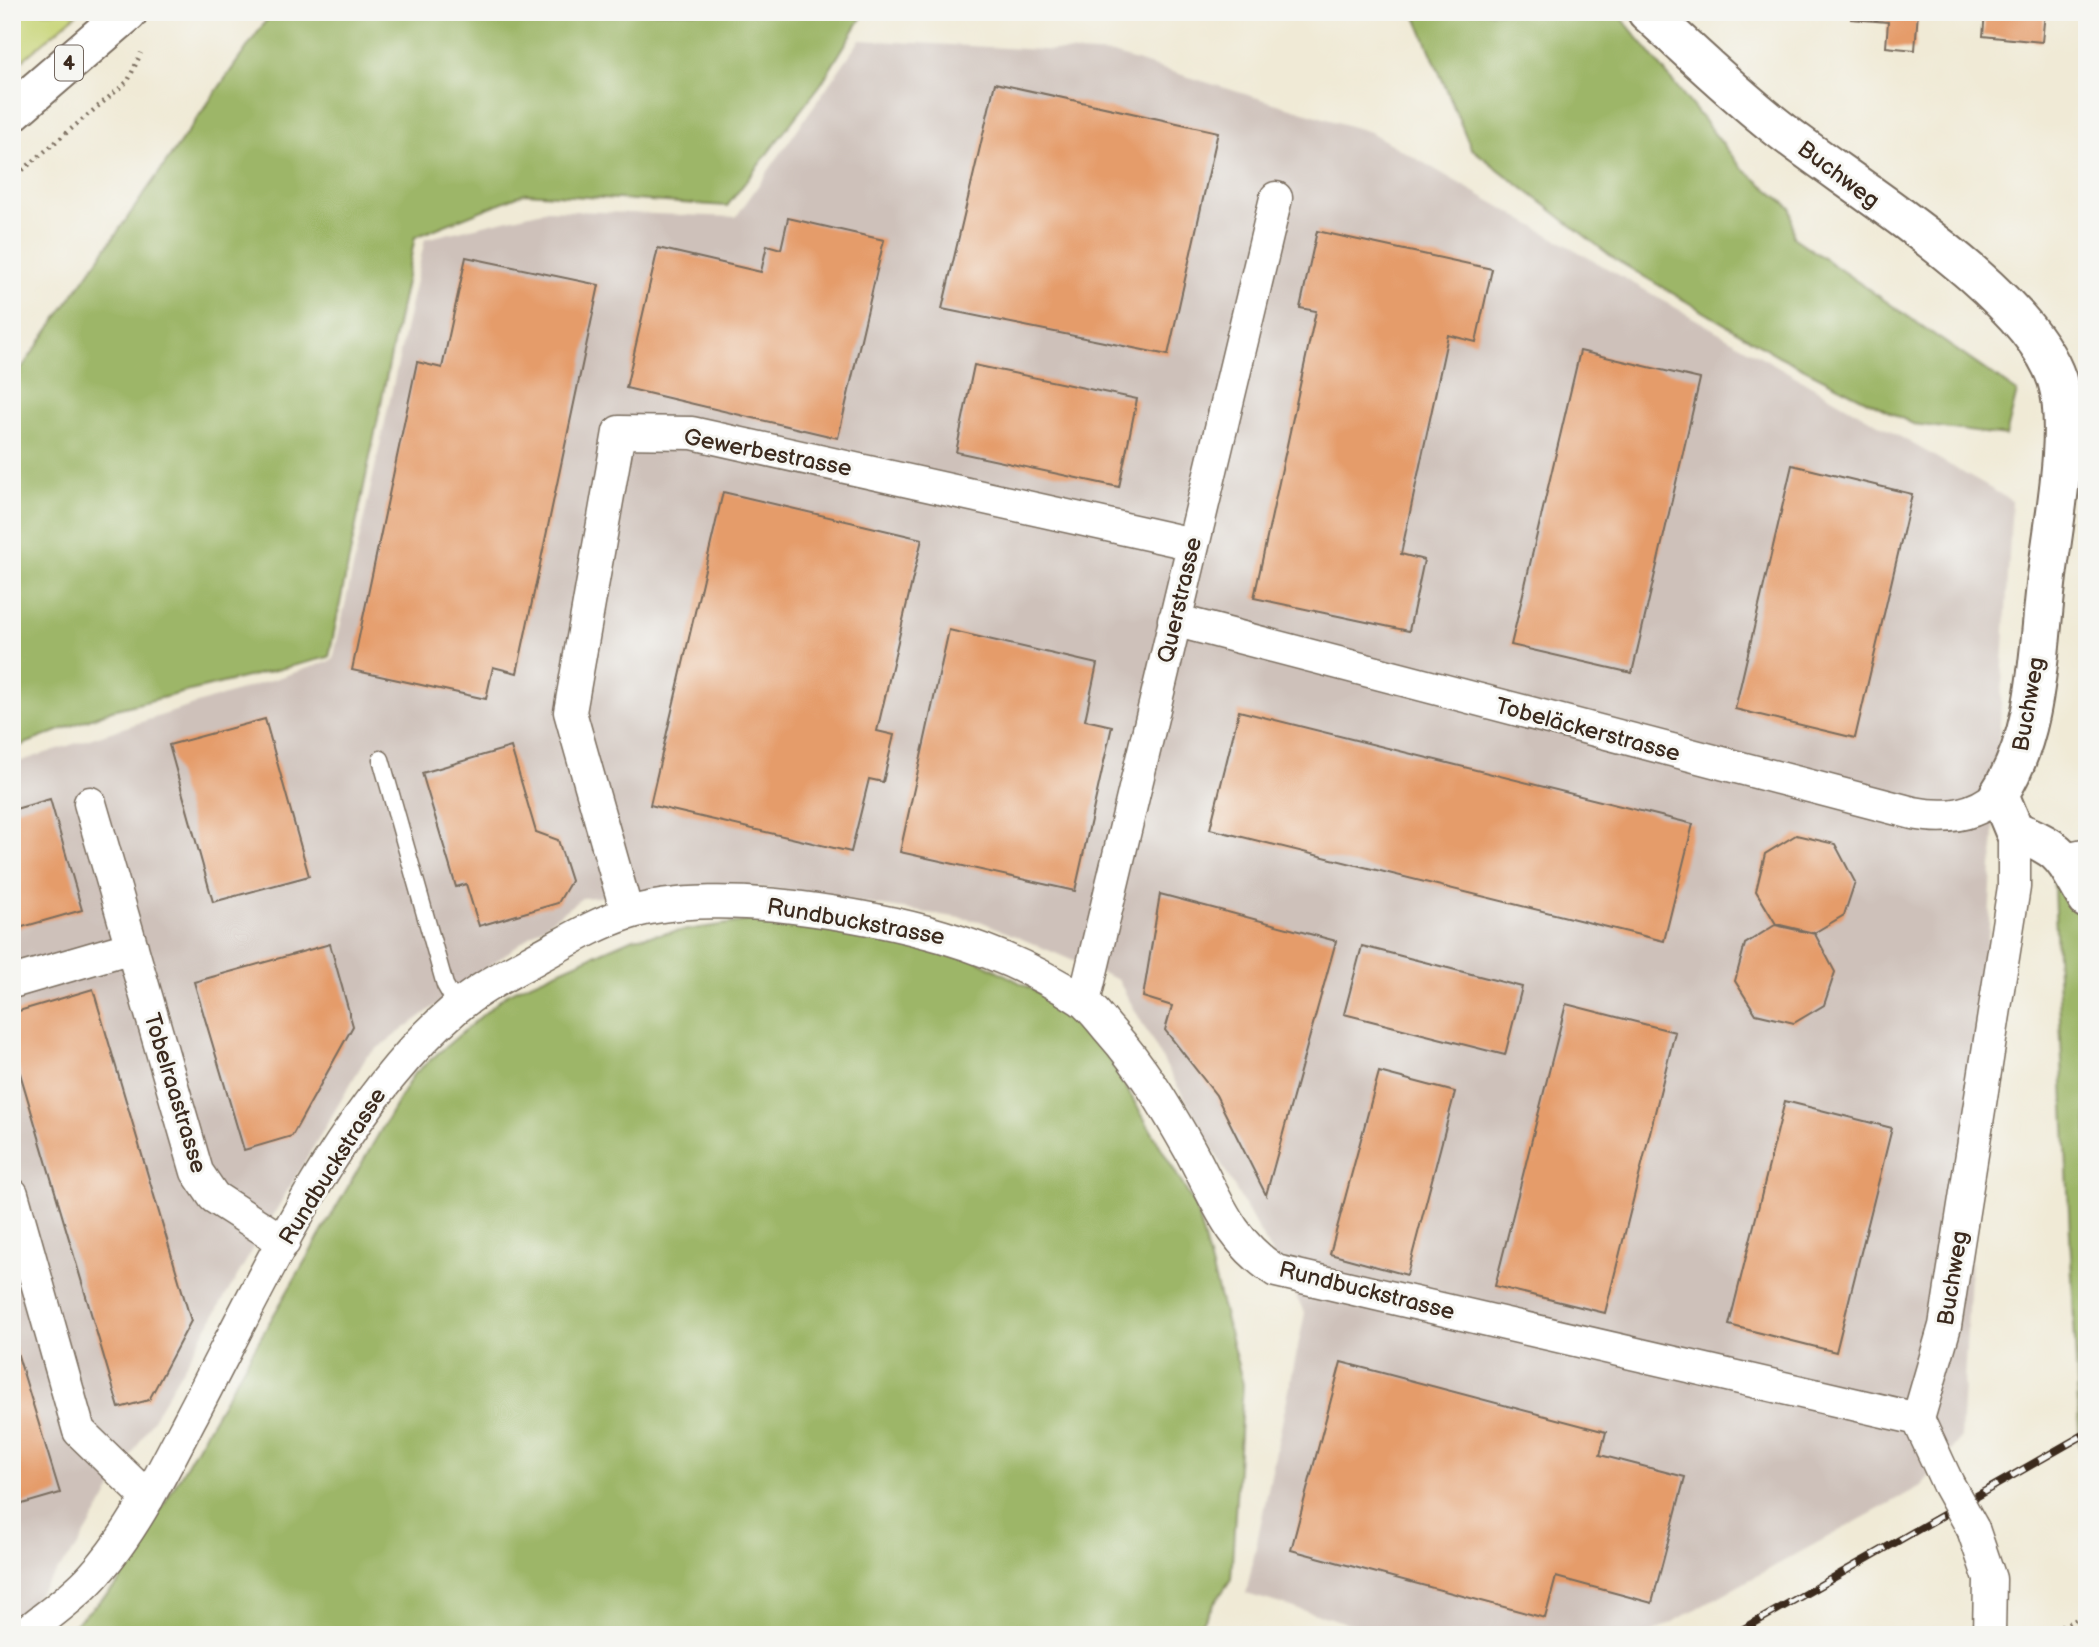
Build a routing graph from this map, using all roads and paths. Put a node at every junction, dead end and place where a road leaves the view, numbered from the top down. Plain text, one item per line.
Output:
1 (128, 12) edge
2 (1647, 12) edge
3 (142, 50) dead end
4 (12, 112) edge
5 (12, 179) edge
6 (1276, 198) dead end
7 (1193, 544) junction
8 (1174, 620) junction
9 (381, 759) dead end
10 (1999, 794) junction
11 (90, 803) dead end
12 (2014, 830) junction
13 (2073, 849) edge
14 (2087, 899) edge
15 (628, 913) junction
16 (132, 947) junction
17 (12, 982) edge
18 (1084, 1002) junction
19 (457, 1006) junction
20 (12, 1194) edge
21 (284, 1242) junction
22 (1918, 1419) junction
23 (148, 1498) junction
24 (2087, 1615) edge
25 (23, 1635) edge
26 (1989, 1635) edge
27 (2052, 1635) edge

1 - 4 street, 4
2 - 10 street, Buchweg
3 - 5 path
6 - 7 street, Querstrasse
7 - 8 street, Querstrasse
7 - 15 street, Gewerbestrasse
8 - 10 street, Tobeläckerstrasse
8 - 18 street, Querstrasse
9 - 19 lane
10 - 12 street, Buchweg
11 - 16 street, Tobelraastrasse
12 - 13 street
12 - 22 street, Buchweg
13 - 14 street
15 - 18 street, Rundbuckstrasse
15 - 19 street, Rundbuckstrasse
16 - 17 street
16 - 21 street, Tobelraastrasse
18 - 22 street, Rundbuckstrasse
19 - 21 street, Rundbuckstrasse
20 - 23 street
21 - 23 street, Rundbuckstrasse
22 - 26 street, bridge
23 - 25 street, Rundbuckstrasse
24 - 27 path

